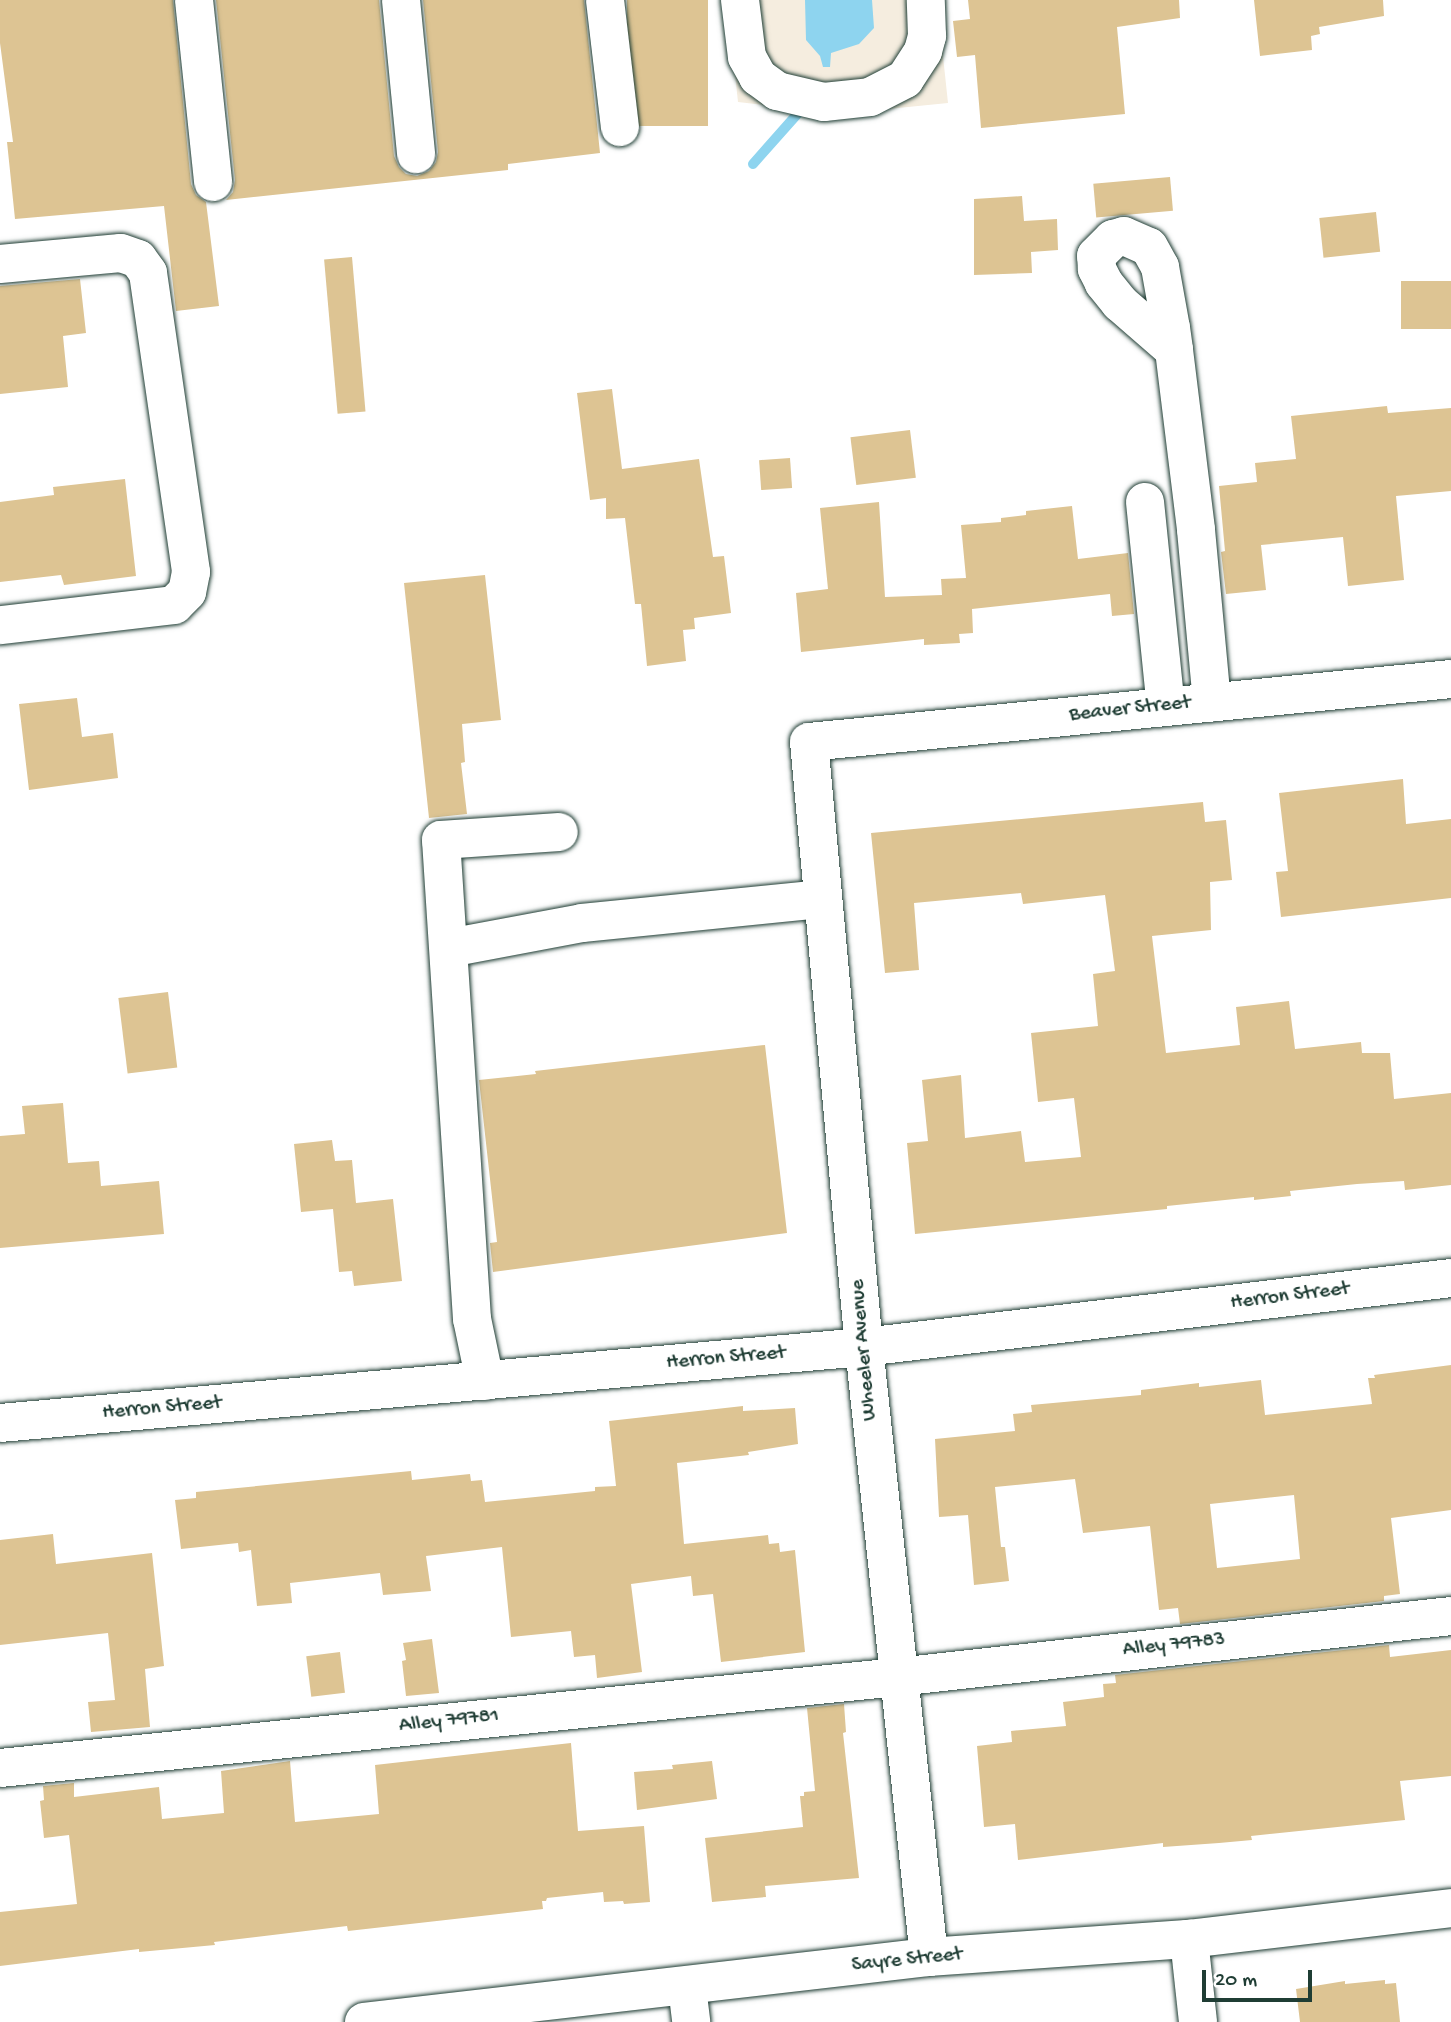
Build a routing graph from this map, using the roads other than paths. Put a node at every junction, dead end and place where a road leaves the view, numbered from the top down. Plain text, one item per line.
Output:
1 (194, 0) edge
2 (401, 0) edge
3 (605, 0) edge
4 (740, 0) edge
5 (926, 0) edge
6 (620, 127) dead end
7 (416, 154) dead end
8 (213, 182) dead end
9 (0, 264) edge
10 (1174, 350) dead end
11 (1145, 502) dead end
12 (0, 625) edge
13 (1451, 679) edge
14 (1212, 702) junction
15 (1166, 707) junction
16 (809, 742) joint
17 (559, 832) dead end
18 (823, 899) junction
19 (449, 948) junction
20 (1451, 1279) edge
21 (864, 1347) junction
22 (485, 1381) junction
23 (0, 1423) edge
24 (1451, 1616) edge
25 (897, 1677) junction
26 (0, 1768) edge
27 (1451, 1908) edge
28 (1189, 1938) junction
29 (929, 1957) junction
30 (689, 2005) edge
31 (365, 2022) edge
32 (1198, 2022) edge

1 - 8 street
2 - 7 street
3 - 6 street
4 - 5 street
9 - 12 street
10 - 14 street
11 - 15 street
13 - 14 street, Beaver Street
14 - 15 street, Beaver Street
15 - 16 street, Beaver Street
16 - 18 street, Wheeler Avenue
17 - 19 street
18 - 19 street
18 - 21 street, Wheeler Avenue
19 - 22 street
20 - 21 street, Herron Street
21 - 22 street, Herron Street
21 - 25 street, Wheeler Avenue
22 - 23 street, Herron Street
24 - 25 street, Alley 79783
25 - 26 street, Alley 79781
25 - 29 street, Wheeler Avenue
27 - 28 street, Sayre Street
28 - 29 street, Sayre Street
28 - 32 street
29 - 30 street, Sayre Street
30 - 31 street, Sayre Street

